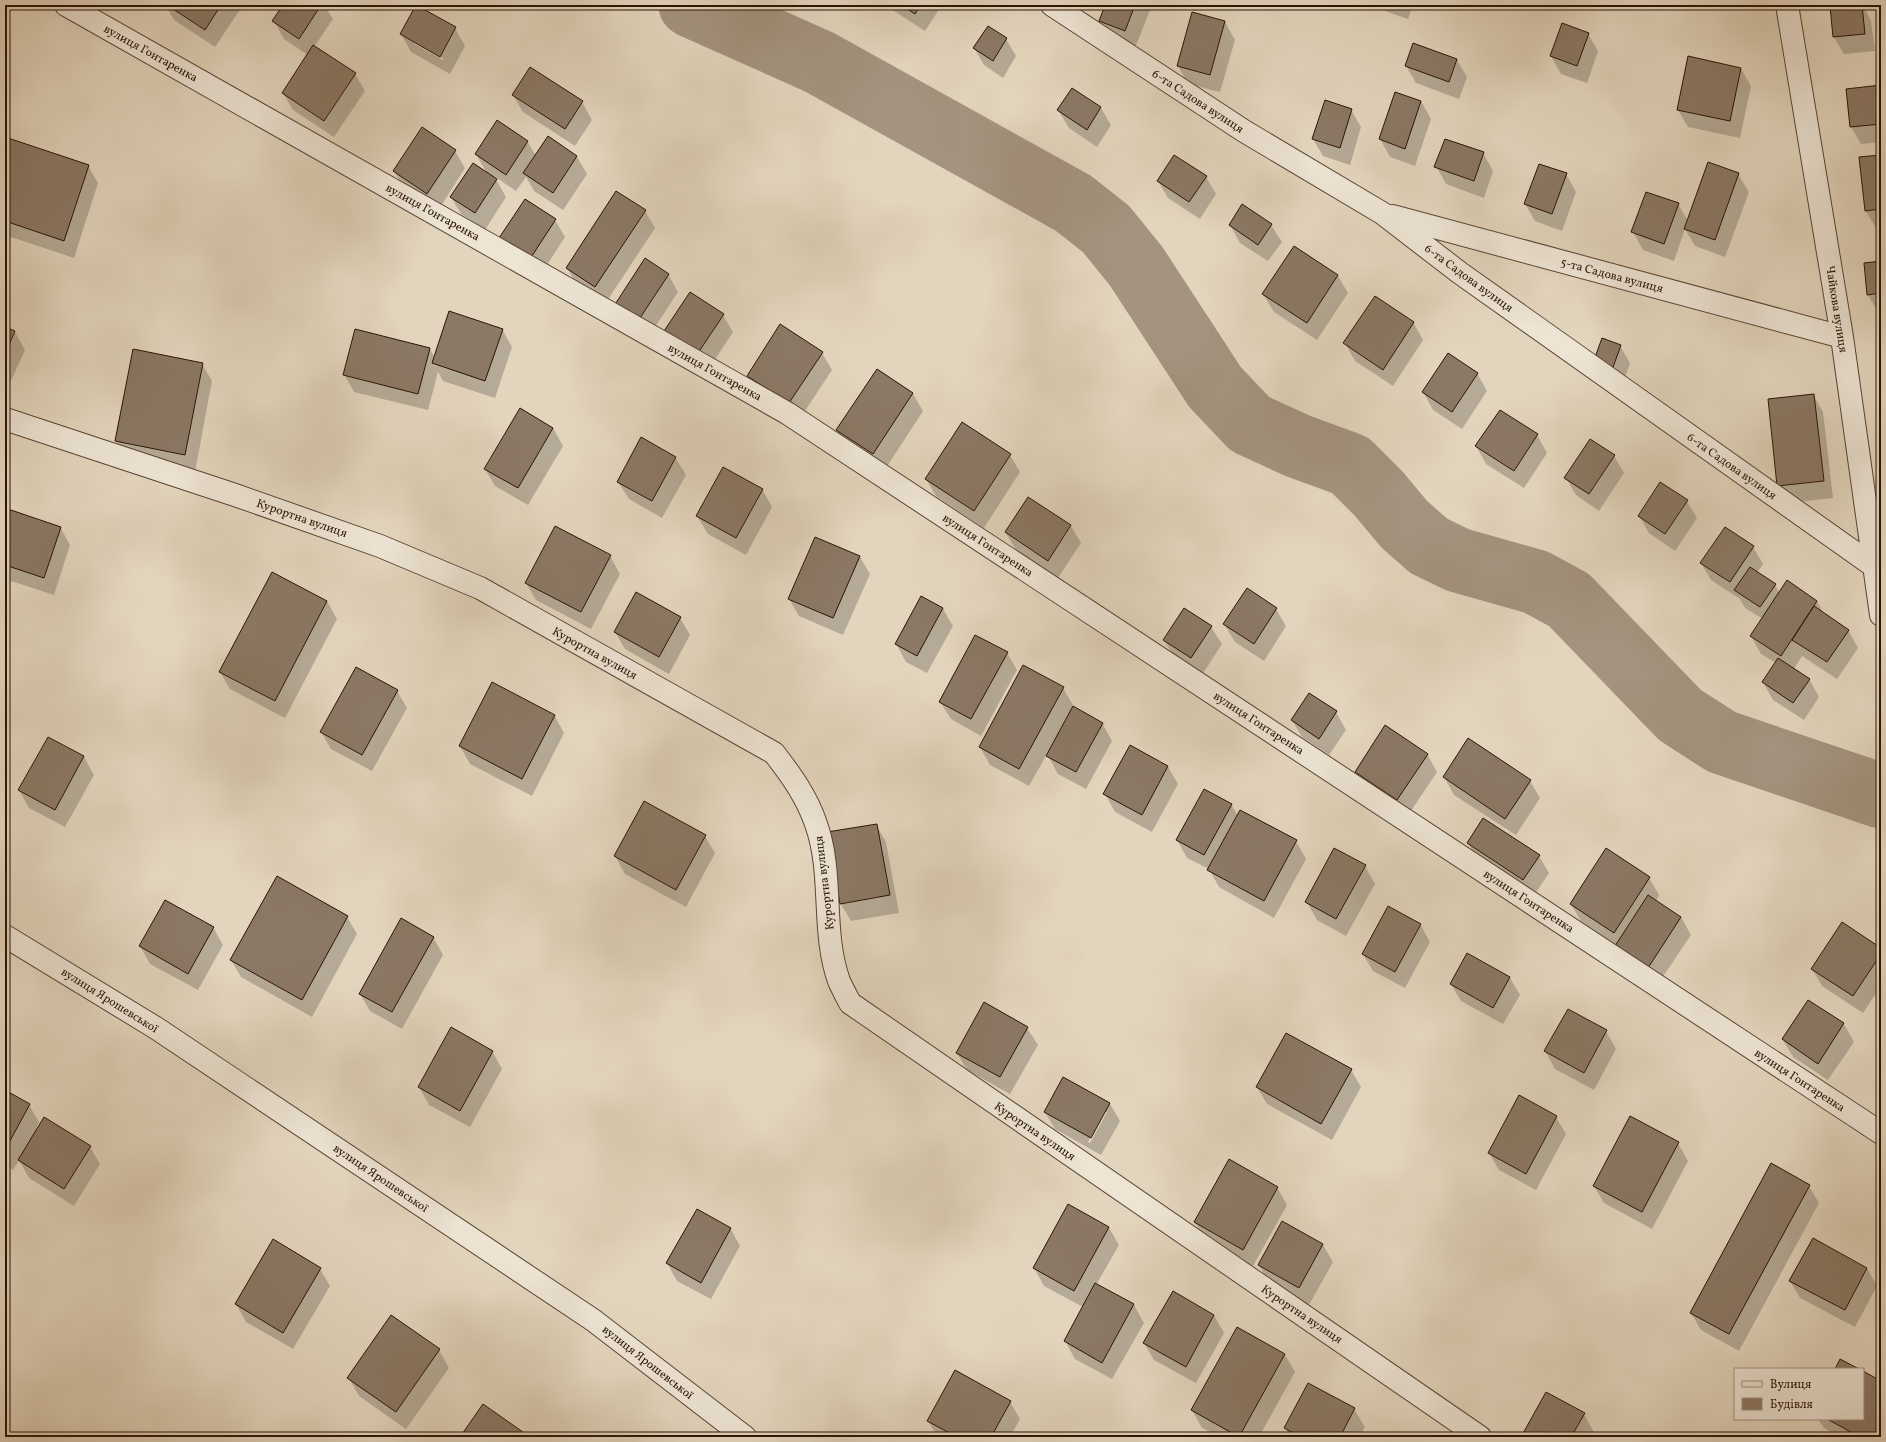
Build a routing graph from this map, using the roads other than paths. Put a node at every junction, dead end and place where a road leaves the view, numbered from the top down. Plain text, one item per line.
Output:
1 (66, 5) edge
2 (1052, 5) edge
3 (1787, 5) edge
4 (1382, 213) junction
5 (1842, 337) junction
6 (5, 419) edge
7 (1875, 567) junction
8 (1881, 615) edge
9 (5, 936) edge
10 (1881, 1133) edge
11 (745, 1437) edge
12 (1480, 1437) edge

1 - 10 street, вулиця Гонтаренка
2 - 4 street, 6-та Садова вулиця
3 - 5 street, Чайкова вулиця
4 - 5 street, 5-та Садова вулиця
4 - 7 street, 6-та Садова вулиця
5 - 7 street, Чайкова вулиця
6 - 12 street, Курортна вулиця
7 - 8 street, Чайкова вулиця
9 - 11 street, вулиця Ярошевської

